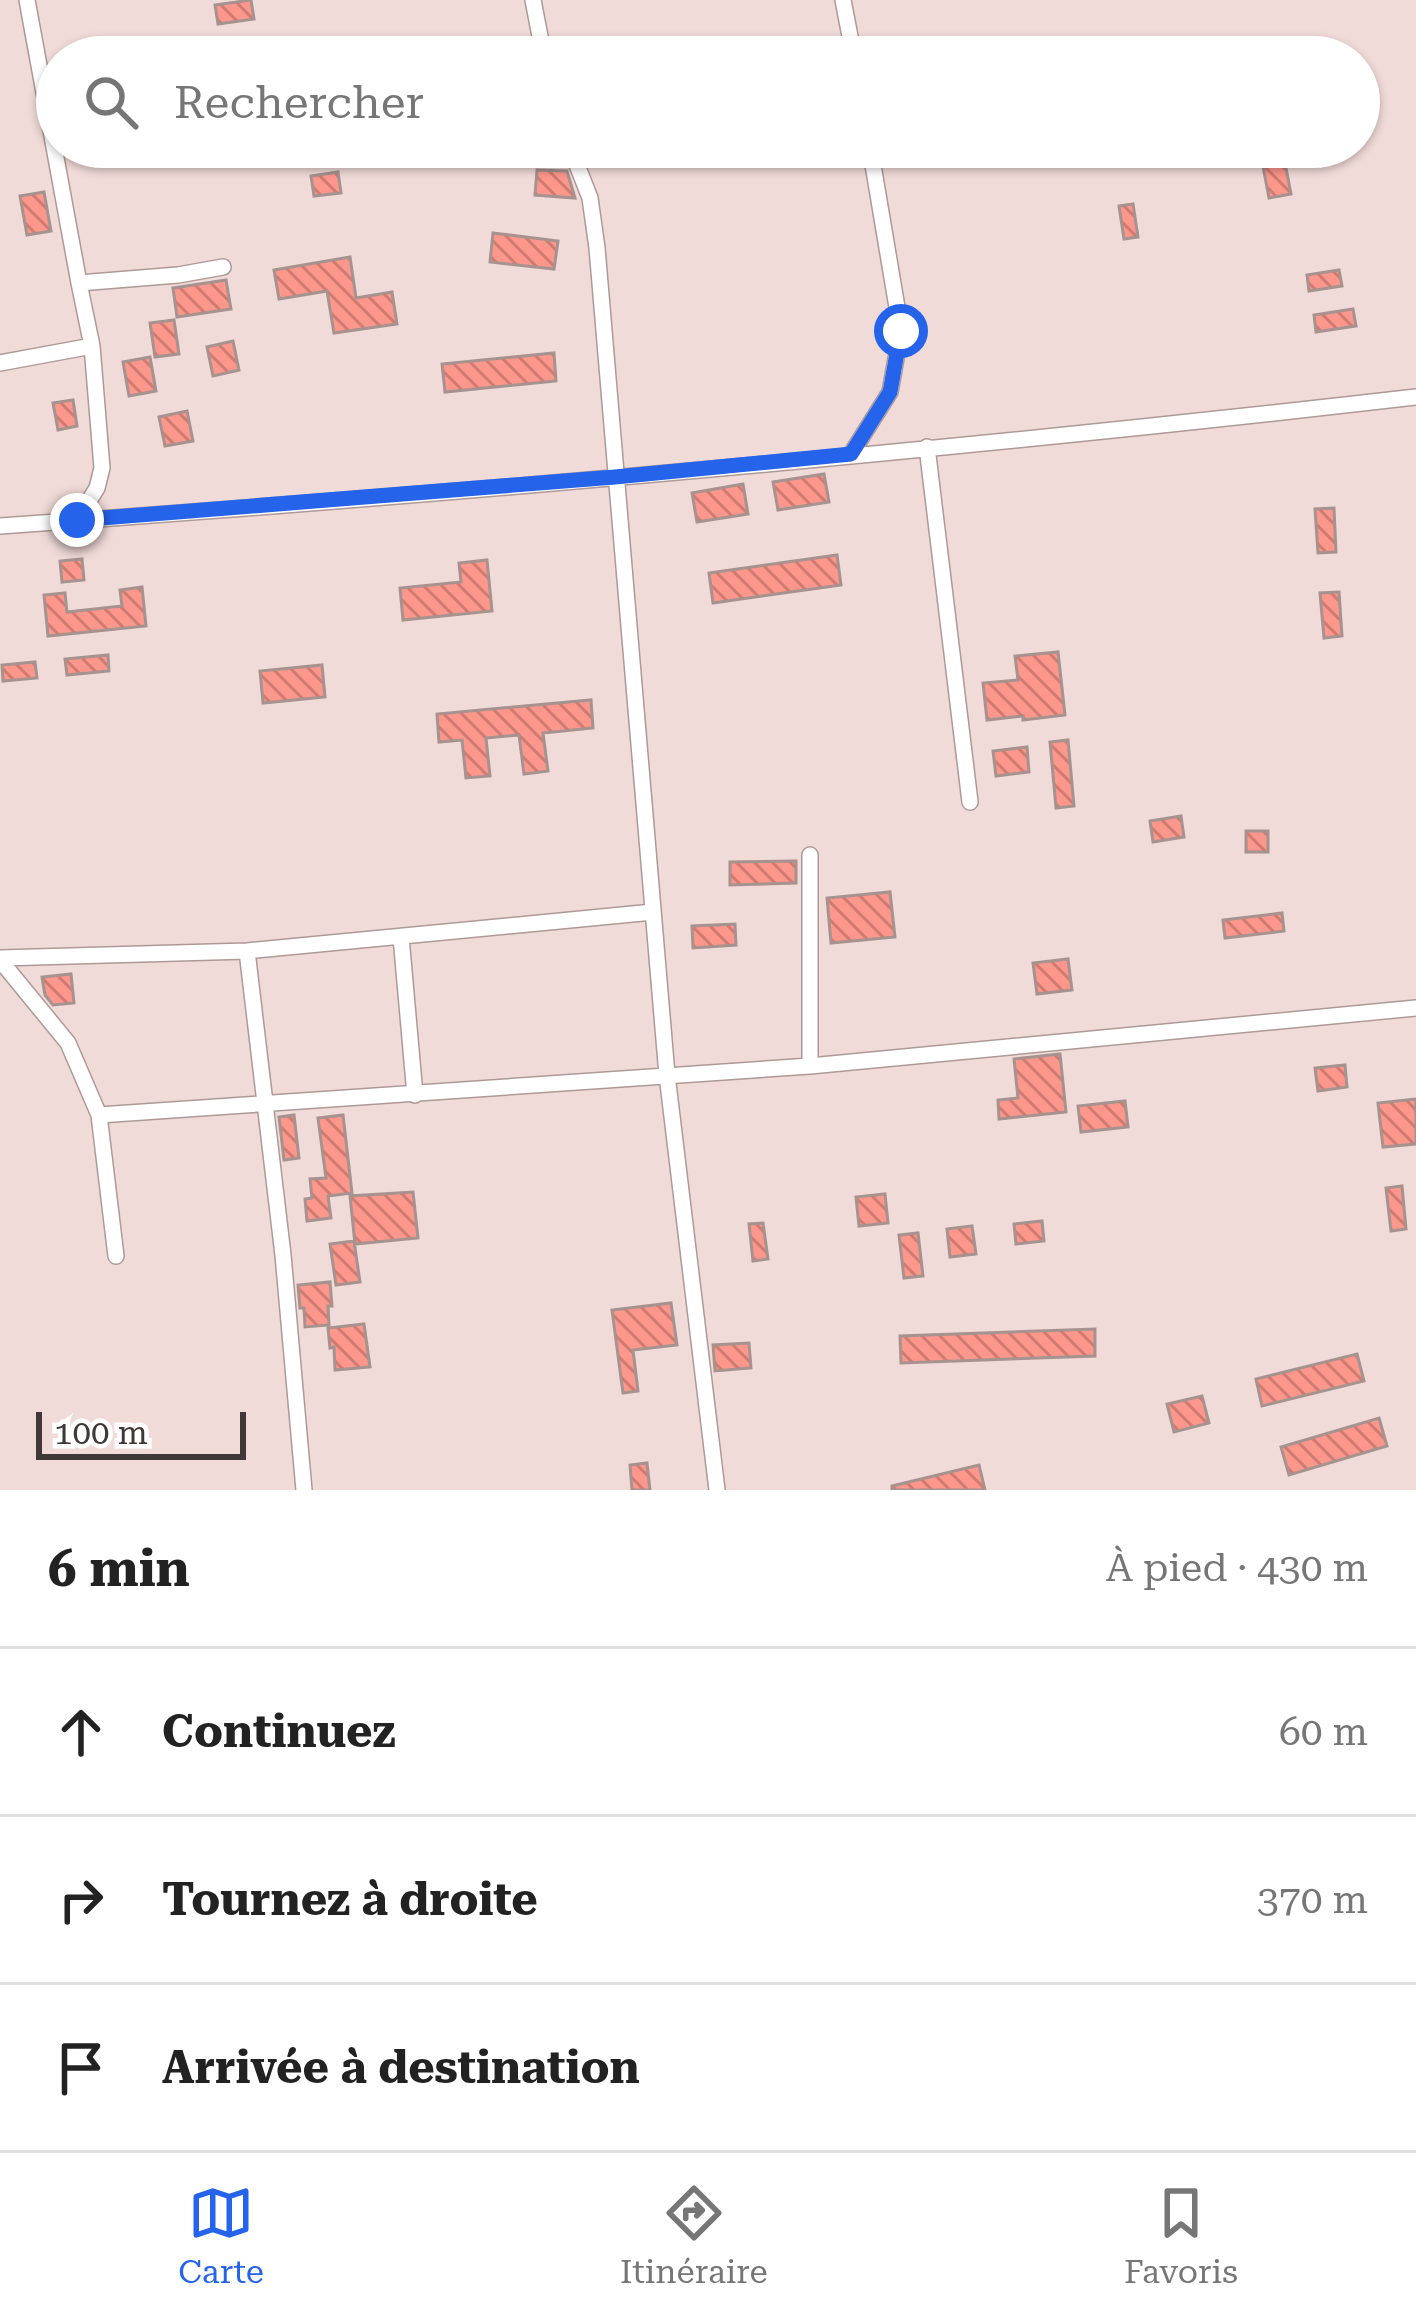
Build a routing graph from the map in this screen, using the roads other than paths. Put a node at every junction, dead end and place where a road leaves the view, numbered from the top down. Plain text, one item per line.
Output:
1 (27, 0) edge
2 (533, 0) edge
3 (844, 0) edge
4 (540, 36) edge
5 (850, 36) edge
6 (36, 49) edge
7 (58, 168) edge
8 (578, 168) edge
9 (874, 168) edge
10 (223, 267) dead end
11 (79, 284) junction
12 (92, 346) junction
13 (0, 363) edge
14 (1416, 398) edge
15 (927, 447) junction
16 (851, 454) junction
17 (615, 477) junction
18 (77, 520) junction
19 (0, 526) edge
20 (970, 802) dead end
21 (810, 855) dead end
22 (653, 912) junction
23 (401, 937) junction
24 (247, 951) junction
25 (0, 959) edge
26 (1416, 1008) edge
27 (810, 1066) junction
28 (667, 1075) junction
29 (415, 1095) junction
30 (263, 1103) junction
31 (99, 1115) junction
32 (116, 1256) dead end
33 (304, 1490) edge
34 (717, 1490) edge

1 - 6 street
2 - 4 street
3 - 5 street
7 - 11 street
8 - 17 street
9 - 16 street
10 - 11 street
11 - 12 street
12 - 13 street
12 - 18 street
14 - 15 street
15 - 16 street
15 - 20 street
16 - 17 street
17 - 18 street
17 - 22 street
18 - 19 street
21 - 27 street
22 - 23 street
22 - 28 street
23 - 24 street
23 - 29 street
24 - 25 street
24 - 30 street
25 - 31 street
26 - 27 street
27 - 28 street
28 - 29 street
28 - 34 street
29 - 30 street
30 - 31 street
30 - 33 street
31 - 32 street

